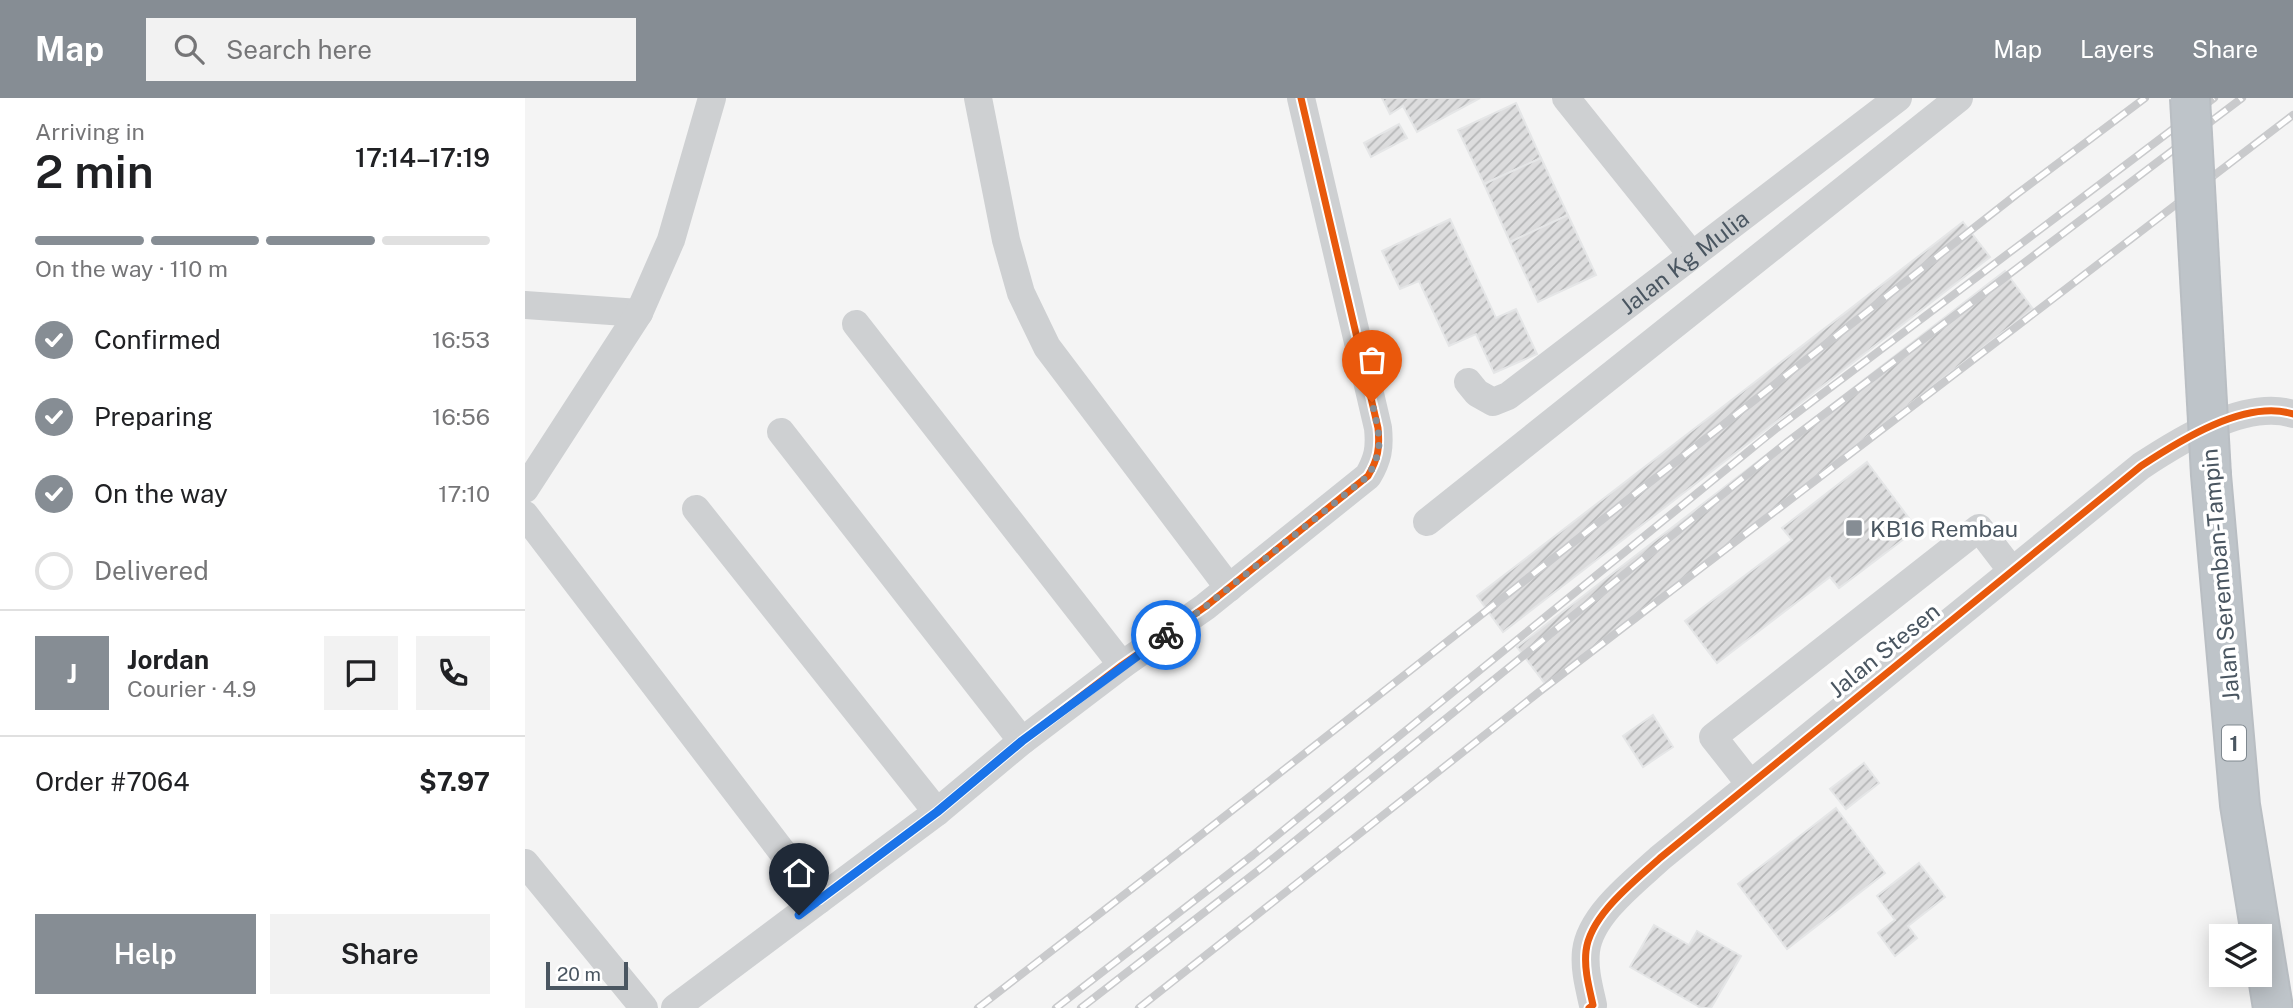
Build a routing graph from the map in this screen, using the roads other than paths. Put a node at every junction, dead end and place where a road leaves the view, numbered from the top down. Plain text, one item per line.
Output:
1 (712, 98) edge
2 (978, 98) edge
3 (1301, 98) edge
4 (1566, 98) edge
5 (1898, 98) edge
6 (1959, 98) edge
7 (2190, 98) edge
8 (1692, 256) junction
9 (525, 304) edge
10 (639, 313) junction
11 (856, 324) dead end
12 (1468, 382) dead end
13 (2293, 414) edge
14 (782, 432) dead end
15 (525, 489) edge
16 (696, 509) dead end
17 (525, 515) edge
18 (1427, 522) dead end
19 (2012, 571) junction
20 (1229, 588) junction
21 (1122, 665) junction
22 (1022, 741) junction
23 (1750, 784) junction
24 (937, 812) junction
25 (525, 863) edge
26 (819, 900) junction
27 (1598, 1007) edge
28 (644, 1008) edge
29 (675, 1008) edge
30 (2273, 1008) edge

1 - 10 street
2 - 20 street
3 - 20 street
4 - 8 street
5 - 8 street, Jalan Kg Mulia
6 - 18 street
7 - 30 highway, Jalan Seremban-Tampin / 1, bridge
8 - 12 street, Jalan Kg Mulia
9 - 10 street
10 - 15 street
11 - 21 street
13 - 19 street, Jalan Stesen
14 - 22 street
16 - 24 street
17 - 26 street
19 - 23 street, Jalan Stesen
19 - 23 street
20 - 21 street
21 - 22 street
22 - 24 street
23 - 27 street, Jalan Stesen
24 - 26 street
25 - 28 street
26 - 29 street

